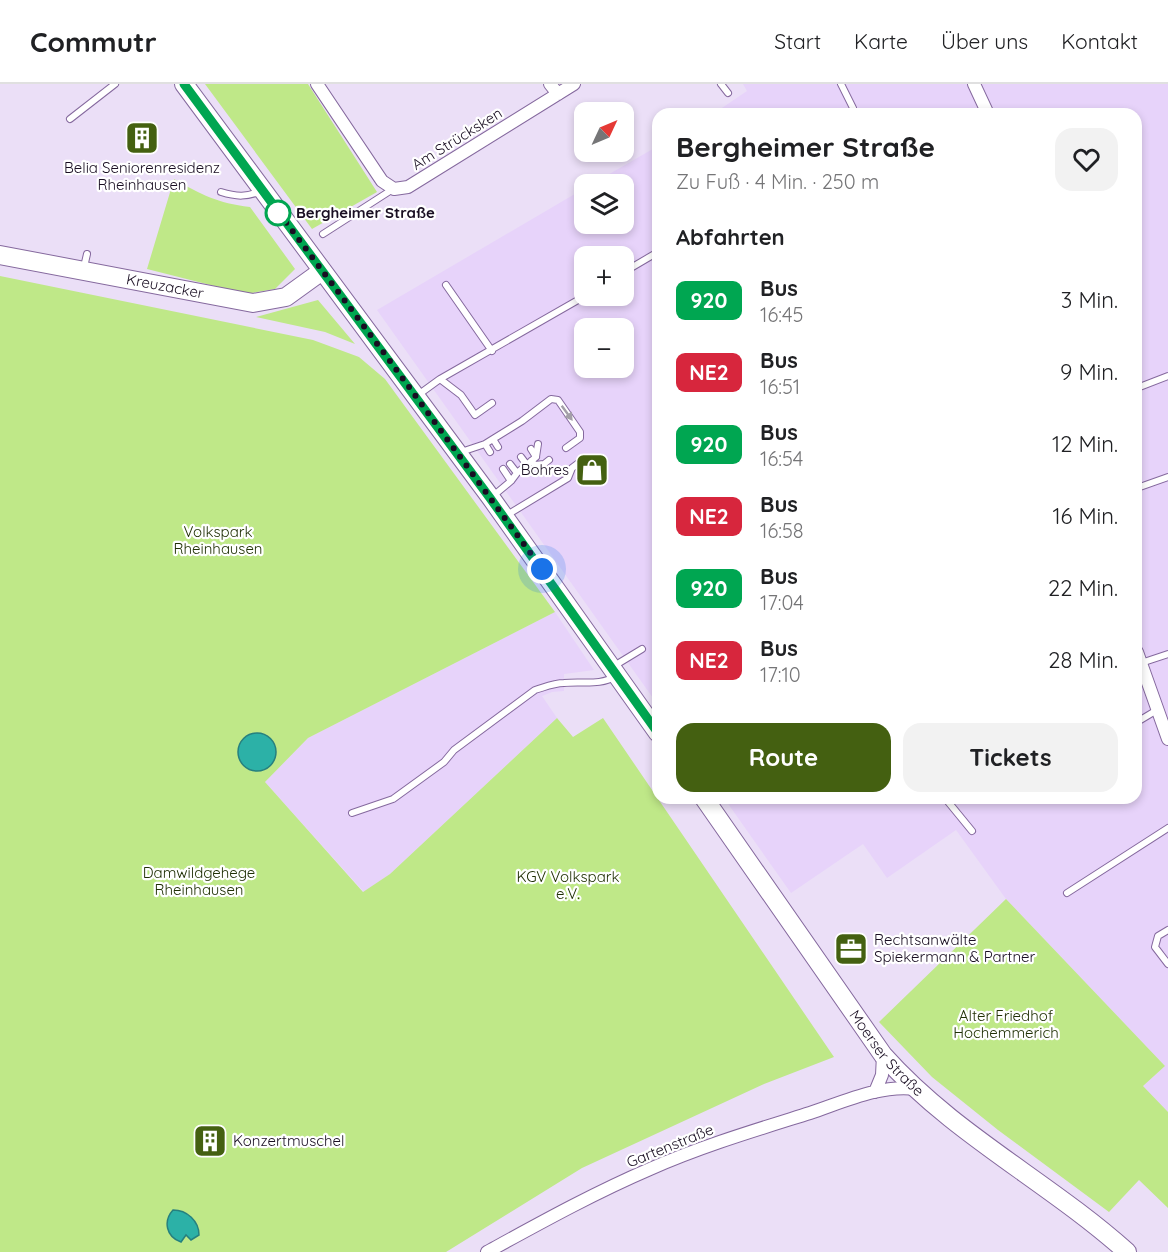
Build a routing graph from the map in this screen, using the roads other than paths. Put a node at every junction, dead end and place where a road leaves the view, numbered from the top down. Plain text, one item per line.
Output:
1 (115, 84) edge
2 (184, 84) edge
3 (317, 84) edge
4 (574, 84) edge
5 (722, 84) edge
6 (841, 84) edge
7 (974, 84) edge
8 (554, 89) edge
9 (728, 93) dead end
10 (853, 108) dead end
11 (985, 108) edge
12 (70, 119) dead end
13 (394, 189) junction
14 (262, 191) junction
15 (221, 192) dead end
16 (323, 234) dead end
17 (0, 255) edge
18 (652, 256) edge
19 (634, 266) edge
20 (322, 271) junction
21 (446, 285) dead end
22 (574, 303) edge
23 (492, 351) junction
24 (1168, 376) edge
25 (440, 379) junction
26 (1142, 386) edge
27 (415, 397) junction
28 (492, 403) dead end
29 (503, 433) junction
30 (493, 439) junction
31 (508, 439) dead end
32 (485, 444) junction
33 (538, 444) dead end
34 (498, 447) dead end
35 (566, 448) dead end
36 (531, 449) dead end
37 (490, 452) dead end
38 (458, 453) junction
39 (521, 457) dead end
40 (549, 460) dead end
41 (531, 461) junction
42 (580, 462) dead end
43 (510, 464) dead end
44 (503, 469) dead end
45 (517, 473) junction
46 (1168, 477) edge
47 (511, 481) junction
48 (1142, 486) edge
49 (490, 498) junction
50 (504, 517) junction
51 (642, 649) dead end
52 (1168, 654) edge
53 (1142, 658) edge
54 (1142, 667) edge
55 (614, 671) junction
56 (1157, 710) junction
57 (1142, 719) edge
58 (652, 725) edge
59 (1168, 739) edge
60 (708, 804) edge
61 (950, 804) edge
62 (352, 813) dead end
63 (1168, 828) edge
64 (972, 831) dead end
65 (1067, 893) dead end
66 (1168, 930) edge
67 (1168, 964) edge
68 (883, 1054) junction
69 (916, 1089) junction
70 (875, 1092) junction
71 (487, 1252) edge
72 (1127, 1252) edge

1 - 12 lane
2 - 14 main road
3 - 13 street
4 - 8 street, Am Strücksken
5 - 9 lane
6 - 10 lane
7 - 11 street
8 - 13 street, Am Strücksken
13 - 16 lane, Am Strücksken
14 - 15 lane
14 - 20 main road
17 - 20 main road, Kreuzacker
18 - 19 lane
20 - 27 main road
21 - 23 lane
22 - 23 lane
23 - 25 lane
24 - 26 lane
25 - 27 lane
25 - 28 lane
27 - 38 main road
29 - 30 lane
29 - 31 lane
29 -> 35 lane
30 - 32 lane
30 - 34 lane
32 - 37 lane
32 - 38 lane
33 - 41 lane
36 - 41 lane
38 - 49 main road
39 - 41 lane
40 - 41 lane
41 - 45 lane
42 - 50 lane
43 - 45 lane
44 - 47 lane
45 - 47 lane
46 - 48 lane
47 - 49 lane
49 - 50 main road
50 - 55 main road
51 - 55 lane
52 - 53 lane
54 - 56 street
55 - 58 main road
55 - 62 lane
56 - 57 lane
56 - 59 street
60 - 68 main road, Moerser Straße
61 - 64 lane
63 - 65 lane
66 - 67 lane
68 - 69 main road, Moerser Straße
68 - 70 street
69 - 70 street, Gartenstraße
69 - 72 main road, Moerser Straße
70 - 71 street, Gartenstraße

